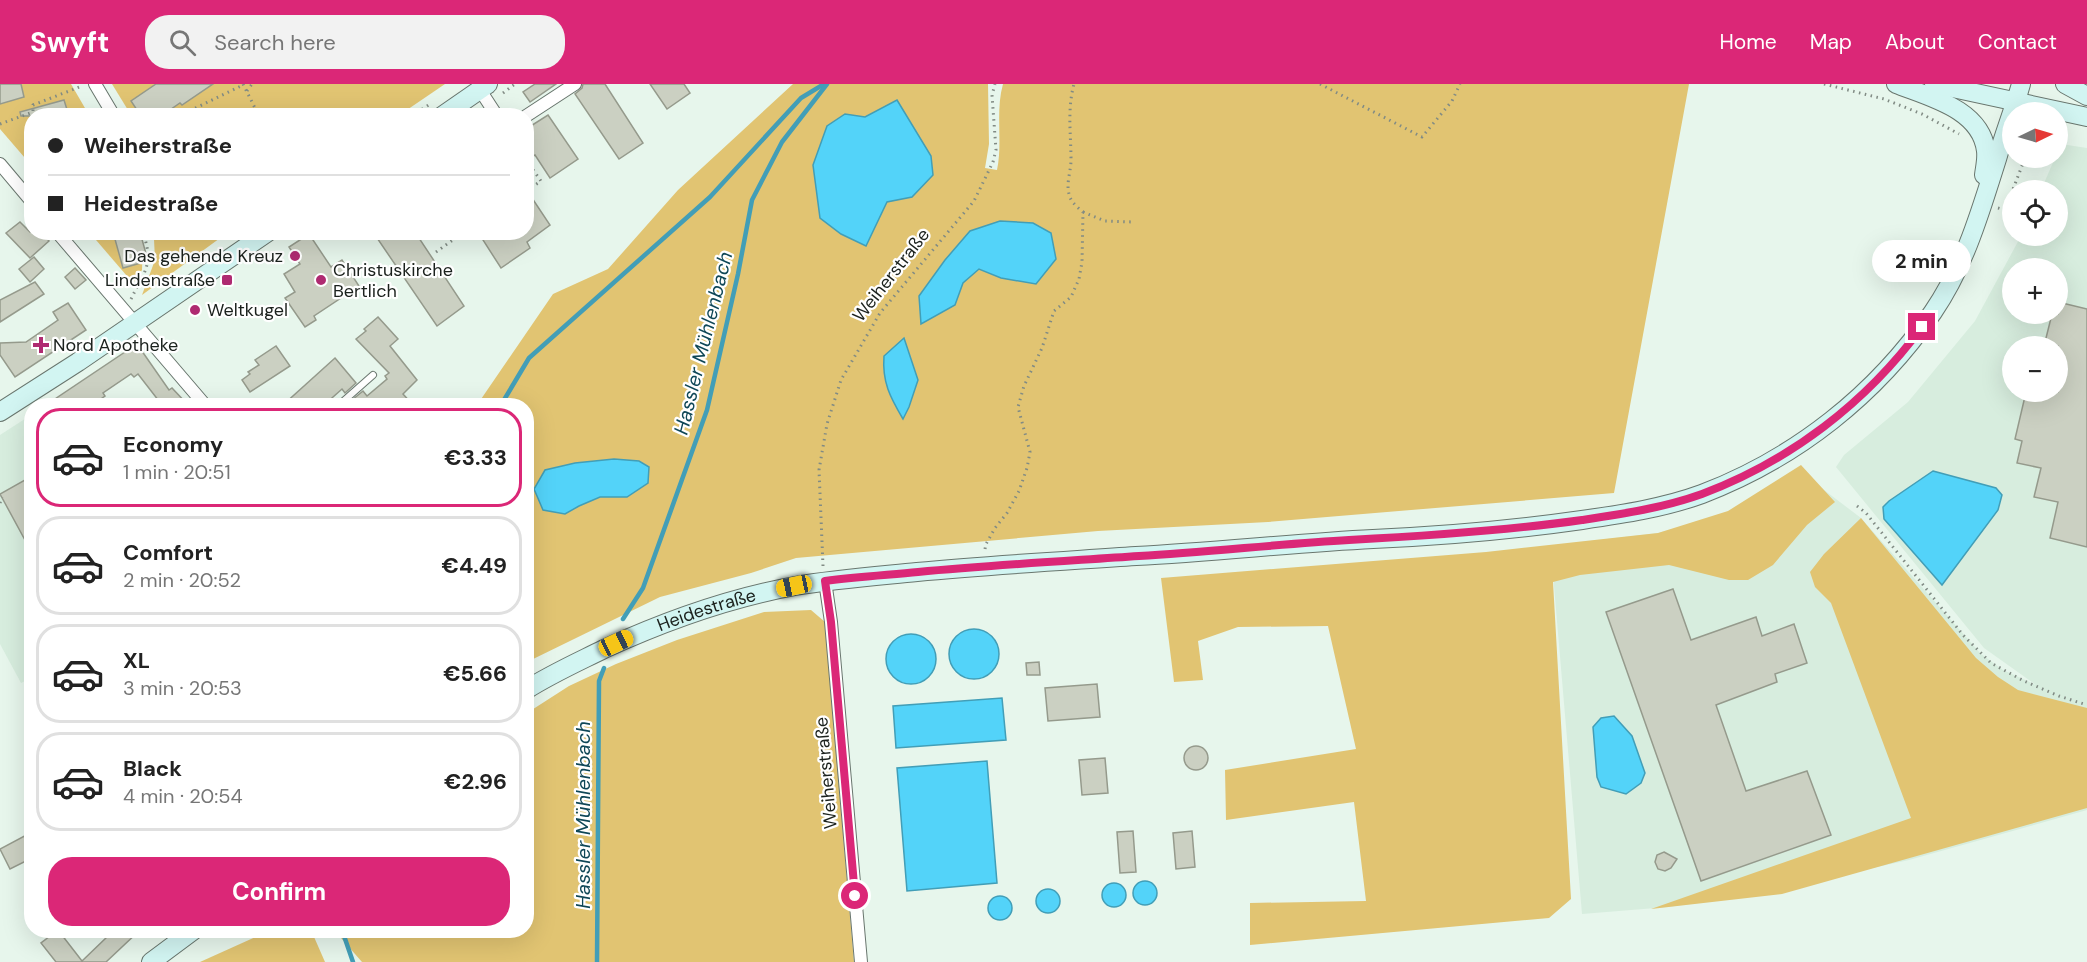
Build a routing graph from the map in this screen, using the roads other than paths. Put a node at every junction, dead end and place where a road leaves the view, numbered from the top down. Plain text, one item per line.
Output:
1 (95, 84) edge
2 (575, 84) edge
3 (1896, 84) edge
4 (1934, 84) edge
5 (2065, 84) edge
6 (484, 87) edge
7 (2019, 93) edge
8 (2087, 96) edge
9 (109, 108) edge
10 (454, 108) edge
11 (493, 108) edge
12 (534, 111) edge
13 (2087, 117) edge
14 (0, 164) edge
15 (24, 192) edge
16 (64, 240) edge
17 (256, 240) edge
18 (1968, 247) junction
19 (135, 324) junction
20 (373, 375) dead end
21 (199, 398) edge
22 (347, 398) edge
23 (0, 412) edge
24 (824, 574) junction
25 (534, 685) edge
26 (184, 938) edge
27 (151, 962) edge
28 (861, 962) edge

1 - 9 street
2 - 12 street
3 - 18 main road
4 - 7 main road
5 - 8 main road
6 - 10 main road
6 - 11 street
7 - 13 main road
7 - 18 main road, Heidestraße
14 - 15 street
16 - 19 street
17 - 19 main road
18 - 24 main road, Heidestraße
19 - 21 street
19 - 23 main road
20 - 22 lane
24 - 25 main road, Heidestraße
24 - 28 street, Weiherstraße
26 - 27 main road

